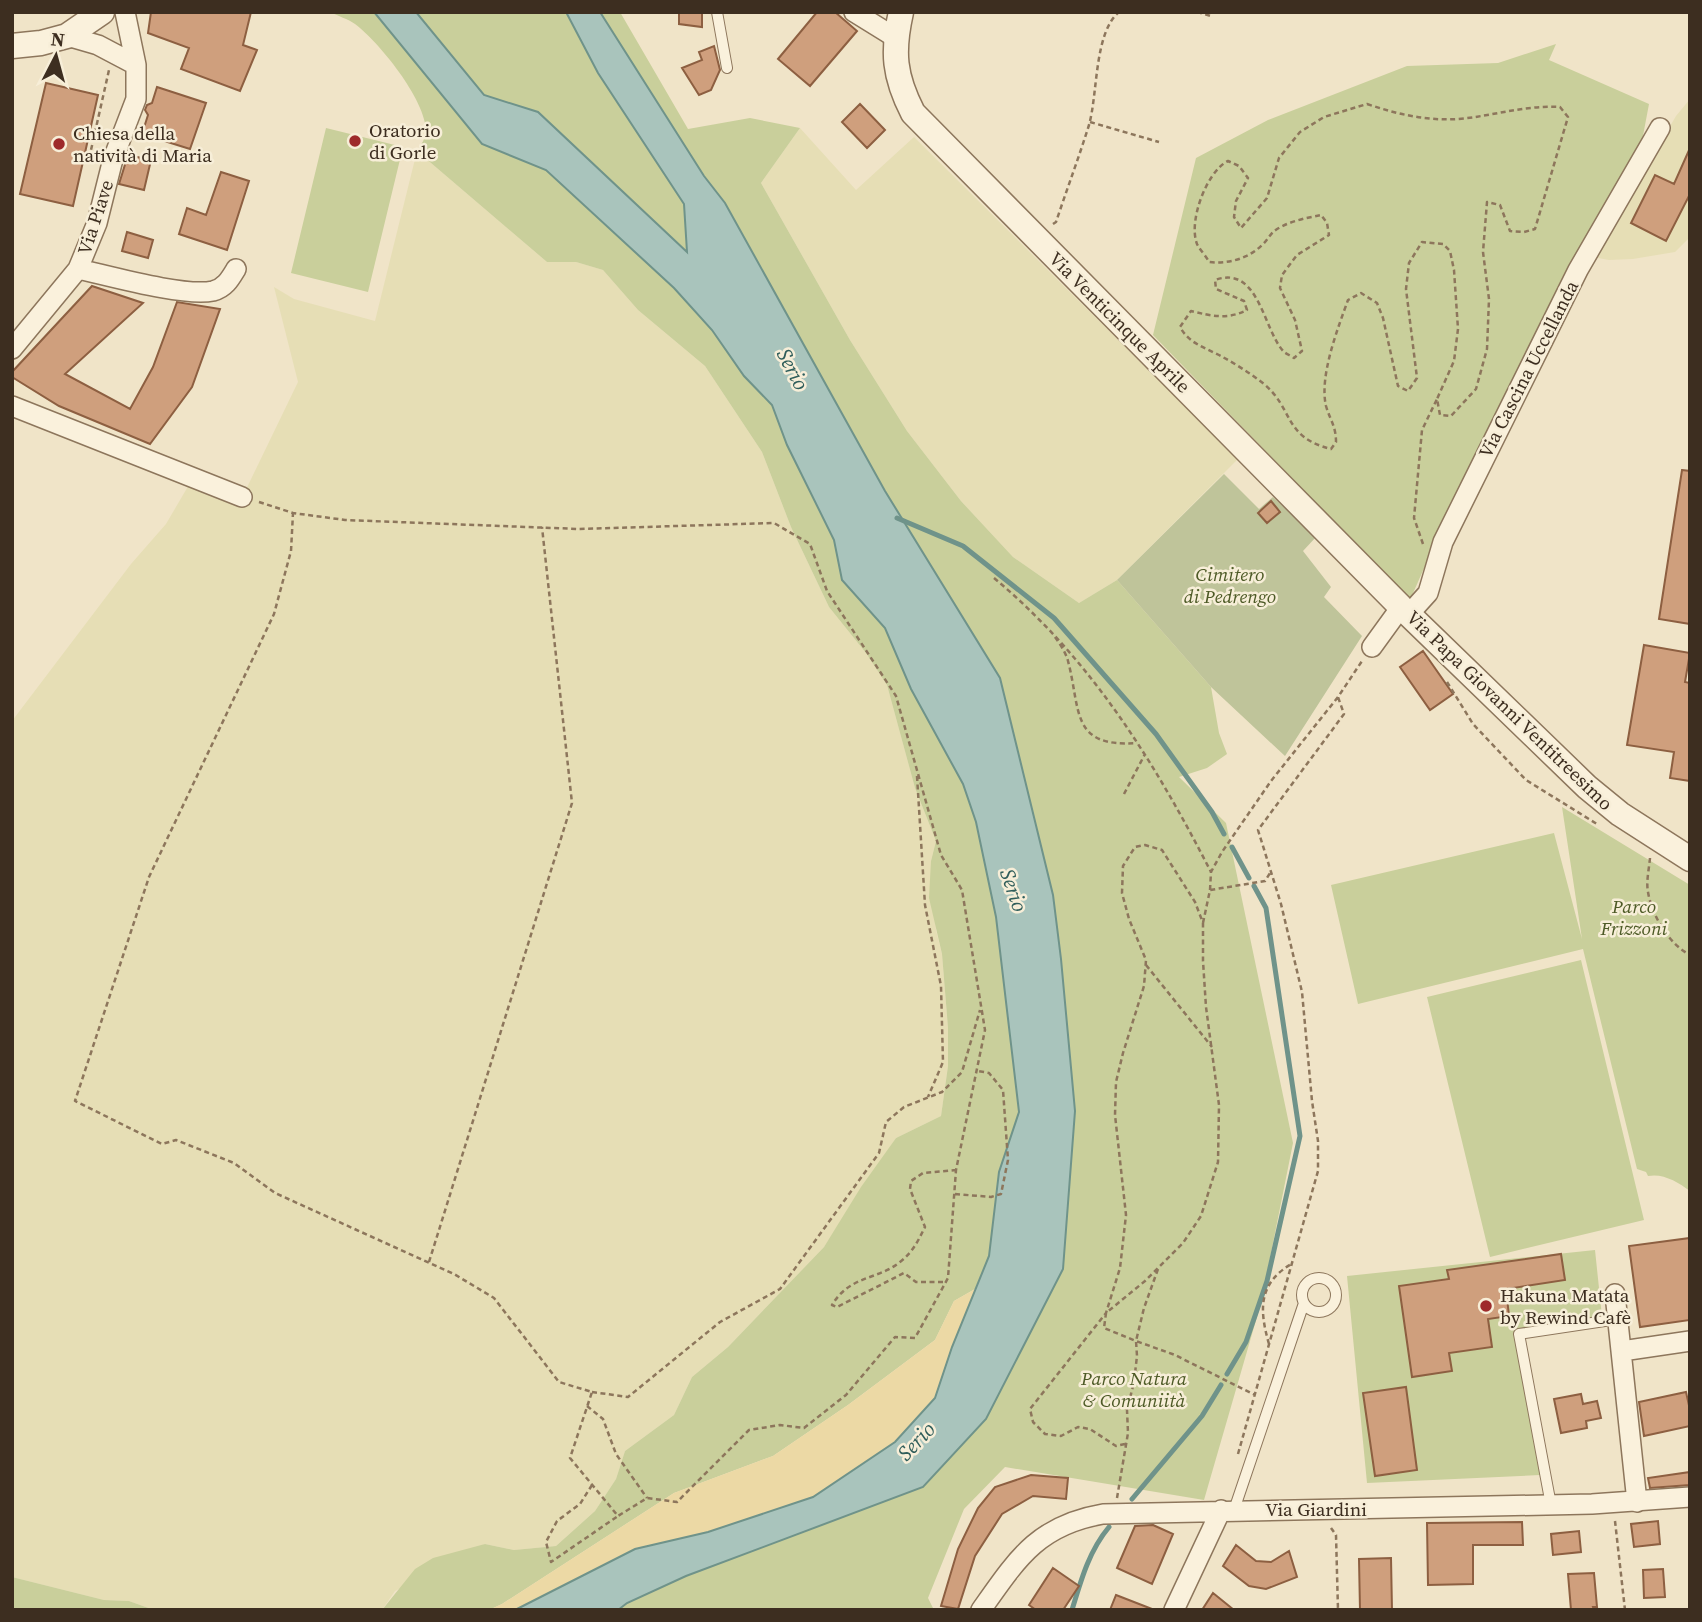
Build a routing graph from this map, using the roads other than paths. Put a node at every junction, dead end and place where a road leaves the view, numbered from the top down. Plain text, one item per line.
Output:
1 (102, 12) edge
2 (125, 12) edge
3 (717, 12) edge
4 (854, 12) edge
5 (901, 12) edge
6 (67, 36) junction
7 (896, 38) junction
8 (12, 46) edge
9 (136, 65) junction
10 (727, 68) dead end
11 (1660, 128) dead end
12 (78, 269) junction
13 (236, 269) dead end
14 (12, 349) edge
15 (12, 406) edge
16 (237, 495) road end
17 (1405, 611) junction
18 (1372, 647) road end
19 (1690, 859) edge
20 (1615, 1294) dead end
21 (1304, 1303) dead end
22 (1618, 1319) junction
23 (1690, 1341) edge
24 (1622, 1351) junction
25 (1690, 1497) edge
26 (1637, 1502) junction
27 (1551, 1505) junction
28 (1228, 1510) junction
29 (981, 1610) edge
30 (1174, 1610) edge

1 - 6 street
2 - 9 street, Via Piave
3 - 10 lane
4 - 7 street
5 - 7 street, Via Venticinque Aprile
6 - 8 street
6 - 9 street
7 - 17 street, Via Venticinque Aprile
9 - 12 street, Via Piave
11 - 17 street, Via Cascina Uccellanda
12 - 13 street
12 - 14 street, Via Piave
15 - 16 street
17 - 18 street, Via Cascina Uccellanda
17 - 19 street, Via Papa Giovanni Ventitreesimo
20 - 22 street
21 - 28 lane
22 - 24 street
22 - 27 lane
23 - 24 street
24 - 26 street
25 - 26 street, Via Giardini
26 - 27 street, Via Giardini
27 - 28 street, Via Giardini
28 - 29 street, Via Giardini
28 - 30 street

